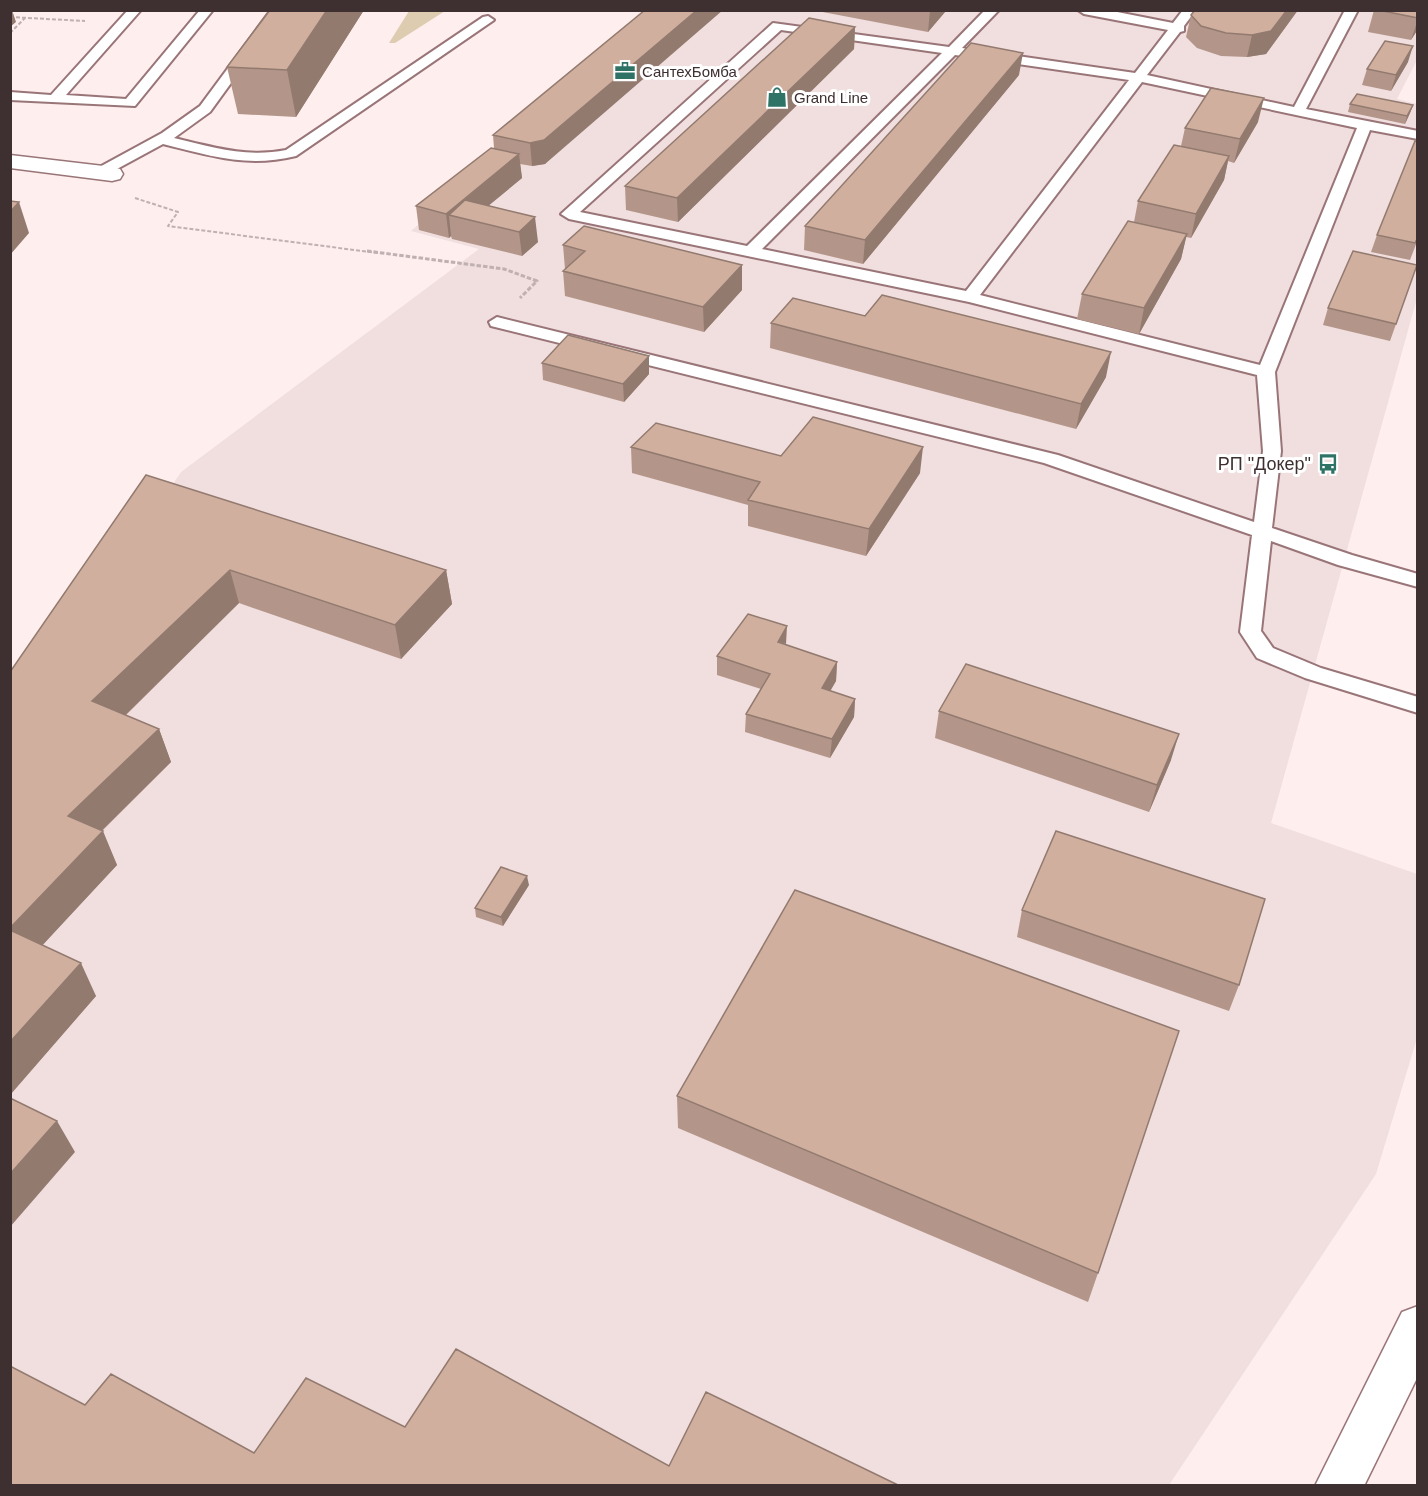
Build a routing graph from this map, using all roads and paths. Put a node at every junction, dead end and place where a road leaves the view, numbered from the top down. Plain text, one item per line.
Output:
1 (135, 10) edge
2 (207, 10) edge
3 (278, 10) edge
4 (993, 10) edge
5 (1084, 10) edge
6 (1190, 10) edge
7 (1352, 10) edge
8 (10, 17) edge
9 (26, 18) junction
10 (488, 20) dead end
11 (91, 21) dead end
12 (1179, 27) junction
13 (10, 33) edge
14 (952, 51) junction
15 (1140, 78) junction
16 (10, 96) edge
17 (55, 99) junction
18 (1298, 112) junction
19 (1365, 125) junction
20 (1418, 135) edge
21 (161, 139) junction
22 (10, 161) edge
23 (106, 174) junction
24 (750, 252) junction
25 (970, 297) junction
26 (496, 322) joint
27 (1266, 372) junction
28 (1262, 532) junction
29 (1418, 581) edge
30 (1418, 705) edge
31 (1418, 1328) edge
32 (1339, 1485) edge

1 - 17 lane
2 - 17 lane
3 - 21 lane
4 - 14 lane
5 - 12 lane
6 - 12 lane
7 - 18 lane
8 - 9 path
9 - 11 path
9 - 13 path
10 - 21 lane
12 - 15 lane
14 - 15 lane
14 - 24 lane
14 - 24 lane
15 - 18 lane
15 - 25 lane
16 - 17 lane
18 - 19 lane
19 - 20 lane
19 - 27 lane
21 - 23 lane
22 - 23 street
23 - 26 path
24 - 25 lane
25 - 27 lane
26 - 28 lane
27 - 28 lane
28 - 29 lane
28 - 30 lane
31 - 32 street

